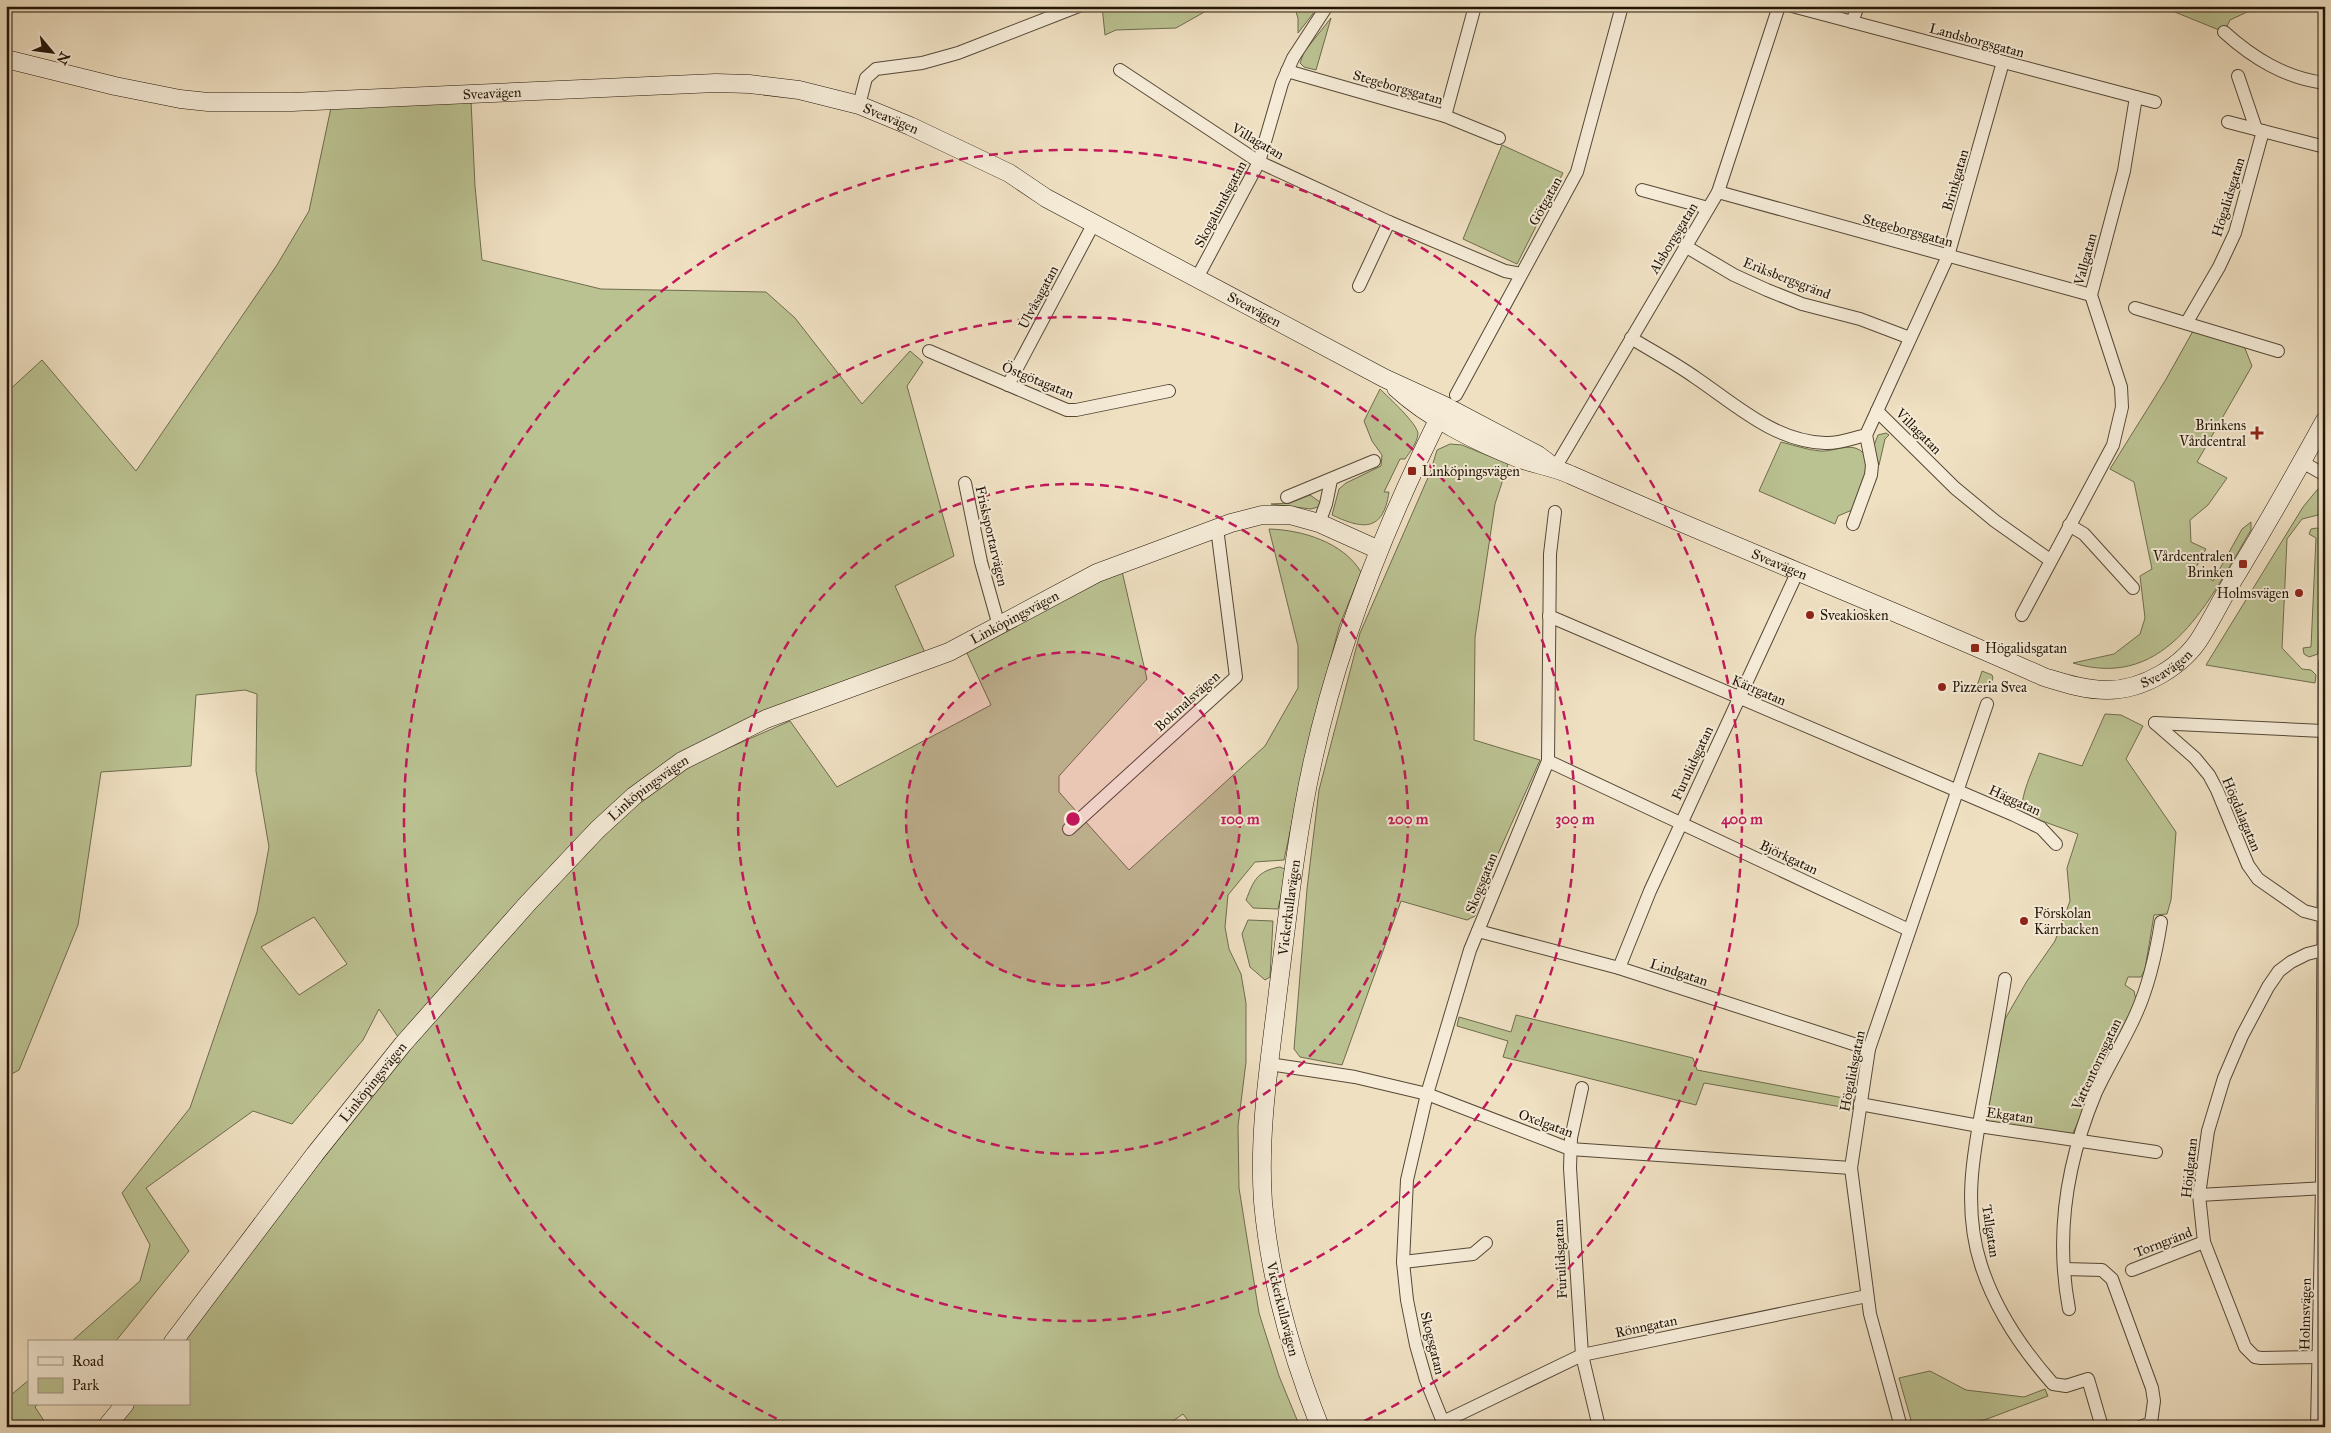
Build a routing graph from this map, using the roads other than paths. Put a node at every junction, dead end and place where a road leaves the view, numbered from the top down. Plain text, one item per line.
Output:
1 (1079, 6) edge
2 (1327, 6) edge
3 (1475, 6) edge
4 (1622, 6) edge
5 (1779, 6) edge
6 (1792, 6) edge
7 (1858, 6) edge
8 (1852, 22) junction
9 (2224, 32) dead end
10 (6, 59) edge
11 (2003, 62) junction
12 (1120, 70) dead end
13 (1287, 71) junction
14 (2238, 76) dead end
15 (2325, 83) edge
16 (2136, 97) junction
17 (2155, 102) dead end
18 (859, 105) junction
19 (1445, 116) junction
20 (2228, 122) dead end
21 (2260, 130) junction
22 (1499, 138) dead end
23 (2325, 146) edge
24 (1259, 162) junction
25 (1642, 190) dead end
26 (1718, 192) junction
27 (1708, 208) junction
28 (1389, 222) junction
29 (1094, 223) junction
30 (1685, 246) junction
31 (1948, 256) junction
32 (1521, 274) junction
33 (1197, 278) junction
34 (1359, 286) dead end
35 (2091, 295) junction
36 (2135, 308) dead end
37 (2187, 322) junction
38 (1631, 338) junction
39 (1910, 338) junction
40 (929, 350) dead end
41 (2278, 351) dead end
42 (1008, 385) junction
43 (1169, 391) dead end
44 (1447, 407) junction
45 (1878, 411) junction
46 (2325, 420) edge
47 (1866, 435) junction
48 (1374, 461) dead end
49 (2302, 462) junction
50 (1555, 468) junction
51 (2325, 475) edge
52 (1331, 480) junction
53 (965, 483) dead end
54 (1287, 497) dead end
55 (1555, 512) dead end
56 (1319, 523) junction
57 (1853, 524) dead end
58 (2069, 524) junction
59 (1217, 528) junction
60 (1379, 550) junction
61 (2050, 560) junction
62 (1797, 573) junction
63 (2133, 588) dead end
64 (2022, 615) dead end
65 (1549, 616) junction
66 (998, 626) junction
67 (2325, 662) edge
68 (2324, 687) edge
69 (1739, 698) junction
70 (1987, 704) dead end
71 (2323, 731) junction
72 (1548, 761) junction
73 (1956, 791) junction
74 (1681, 824) junction
75 (1069, 829) dead end
76 (2056, 844) dead end
77 (2323, 916) junction
78 (2161, 922) dead end
79 (1909, 930) junction
80 (1478, 931) junction
81 (2324, 946) edge
82 (1619, 968) junction
83 (2005, 980) dead end
84 (1869, 1049) junction
85 (1269, 1064) junction
86 (1582, 1088) dead end
87 (1427, 1094) junction
88 (1860, 1104) junction
89 (1979, 1126) junction
90 (2078, 1141) junction
91 (1570, 1149) junction
92 (2156, 1152) dead end
93 (1851, 1168) junction
94 (2324, 1188) edge
95 (2199, 1195) junction
96 (2204, 1242) junction
97 (1486, 1243) dead end
98 (1403, 1262) junction
99 (2064, 1269) junction
100 (2132, 1270) dead end
101 (1867, 1296) junction
102 (2069, 1309) dead end
103 (174, 1340) edge
104 (1582, 1355) junction
105 (2320, 1357) junction
106 (123, 1406) edge
107 (1444, 1424) edge
108 (106, 1427) edge
109 (1320, 1427) edge
110 (1600, 1427) edge
111 (1901, 1427) edge
112 (2102, 1427) edge
113 (2140, 1427) edge
114 (2317, 1427) edge

1 - 18 street
2 - 13 street, Skogalundsgatan
3 - 19 street
4 - 32 street, Götgatan
5 - 26 street, Alsborgsgatan
6 - 8 street, Landsborgsgatan
7 - 8 street
8 - 11 street, Landsborgsgatan
9 - 15 street
10 - 18 main road, Sveavägen
11 - 16 street, Landsborgsgatan
11 - 31 street, Brinkgatan
12 - 24 street, Villagatan
13 - 19 street, Stegeborgsgatan
13 - 24 street, Skogalundsgatan
14 - 21 street
16 - 17 street, Landsborgsgatan
16 - 35 street, Vallgatan
18 - 29 main road, Sveavägen
19 - 22 street, Stegeborgsgatan
20 - 21 street
21 - 23 street
21 - 37 street, Högalidsgatan
24 - 28 street, Villagatan
24 - 33 street, Skogalundsgatan
25 - 27 street
26 - 27 street, Alsborgsgatan
26 - 31 street, Stegeborgsgatan
27 - 30 street, Alsborgsgatan
28 - 32 street, Villagatan
28 - 34 street
29 - 33 main road, Sveavägen
29 - 42 street, Ulvåsagatan
30 - 38 street, Alsborgsgatan
30 - 39 street, Eriksbergsgränd
31 - 35 street, Stegeborgsgatan
31 - 39 street, Brinkgatan
32 - 44 street, Götgatan
33 - 44 main road, Sveavägen
35 - 58 street, Vallgatan
36 - 37 street
37 - 41 street
38 - 47 street
38 - 50 street, Alsborgsgatan
39 - 45 street, Brinkgatan
40 - 42 street, Östgötagatan
42 - 43 street, Östgötagatan
44 - 50 main road, Sveavägen
44 - 60 main road, Vickerkullavägen
45 - 47 street, Villagatan
45 - 61 street, Villagatan
46 - 49 main road, Sveavägen
47 - 57 street
48 - 52 street
49 - 51 street
49 - 62 main road, Sveavägen
50 - 62 main road, Sveavägen
52 - 54 street
52 - 56 street
53 - 66 street, Frisksportarvägen
55 - 65 street, Skogsgatan
56 - 59 main road, Linköpingsvägen
56 - 60 main road, Linköpingsvägen
58 - 61 street
58 - 63 street
59 - 66 main road, Linköpingsvägen
59 - 75 street, Bokmalsvägen
60 - 85 main road, Vickerkullavägen
61 - 64 street
62 - 69 street, Furulidsgatan
65 - 69 street, Kärrgatan
65 - 72 street, Skogsgatan
66 - 103 main road, Linköpingsvägen
67 - 68 street, Holmsvägen
68 - 71 street, Holmsvägen
69 - 73 street, Kärrgatan
69 - 74 street, Furulidsgatan
70 - 73 street, Högalidsgatan
71 - 77 street, Holmsvägen
71 - 77 street, Högdalagatan
72 - 74 street, Björkgatan
72 - 80 street, Skogsgatan
73 - 76 street, Häggatan
73 - 79 street, Högalidsgatan
74 - 79 street, Björkgatan
74 - 82 street, Furulidsgatan
77 - 81 street, Holmsvägen
78 - 90 street, Vattentornsgatan
79 - 84 street, Högalidsgatan
80 - 82 street, Lindgatan
80 - 87 street, Skogsgatan
81 - 94 street, Holmsvägen
81 - 95 street, Höjdgatan
82 - 84 street, Lindgatan
83 - 89 street, Tallgatan
84 - 88 street, Högalidsgatan
85 - 87 street, Oxelgatan
85 - 109 main road, Vickerkullavägen
86 - 91 street, Furulidsgatan
87 - 91 street, Oxelgatan
87 - 98 street, Skogsgatan
88 - 89 street, Ekgatan
88 - 93 street, Högalidsgatan
89 - 90 street, Ekgatan
89 - 112 street, Tallgatan
90 - 92 street, Ekgatan
90 - 99 street, Vattentornsgatan
91 - 93 street, Oxelgatan
91 - 104 street, Furulidsgatan
93 - 101 street, Högalidsgatan
94 - 95 street
94 - 105 street, Holmsvägen
95 - 96 street, Höjdgatan
96 - 100 street, Torngränd
96 - 105 street, Höjdgatan
97 - 98 street
98 - 107 street, Skogsgatan
99 - 102 street, Vattentornsgatan
99 - 113 street
101 - 104 street, Rönngatan
101 - 111 street, Högalidsgatan
104 - 107 street, Rönngatan
104 - 110 street, Furulidsgatan
105 - 114 street, Holmsvägen
106 - 108 main road

